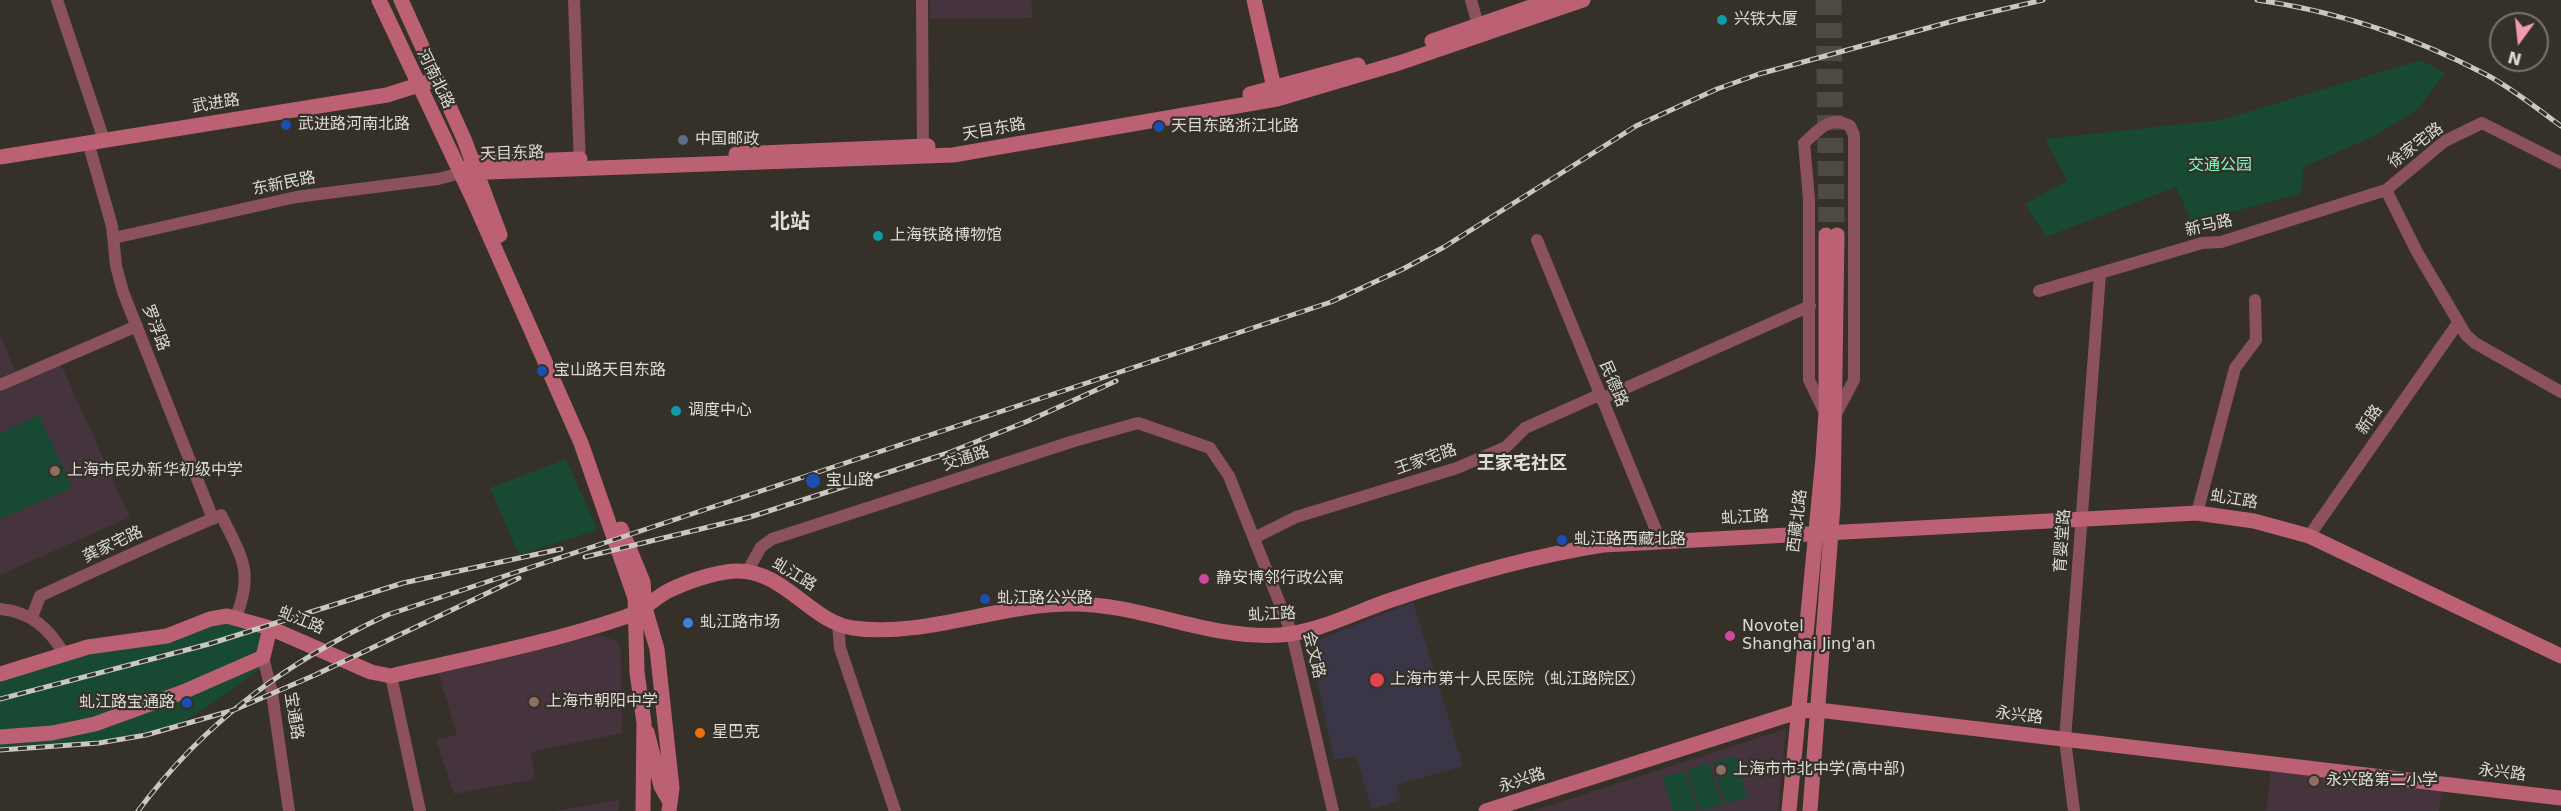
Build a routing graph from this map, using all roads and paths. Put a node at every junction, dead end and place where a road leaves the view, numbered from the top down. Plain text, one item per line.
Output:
1 (57, 0) edge
2 (379, 0) edge
3 (401, 0) edge
4 (574, 0) edge
5 (922, 0) edge
6 (1254, 0) edge
7 (1471, 0) edge
8 (1551, 0) edge
9 (1583, 0) edge
10 (1478, 25) junction
11 (436, 79) junction
12 (419, 86) junction
13 (1276, 94) junction
14 (96, 141) junction
15 (923, 152) junction
16 (0, 157) edge
17 (2561, 163) edge
18 (579, 164) junction
19 (470, 170) junction
20 (2386, 190) junction
21 (1832, 235) tunnel mouth
22 (114, 238) junction
23 (1537, 240) dead end
24 (2100, 274) junction
25 (2039, 291) dead end
26 (2255, 300) dead end
27 (1810, 306) junction
28 (2458, 323) junction
29 (137, 327) junction
30 (0, 385) edge
31 (2561, 392) edge
32 (1600, 397) junction
33 (1831, 414) junction
34 (1210, 448) joint
35 (2197, 513) junction
36 (217, 517) junction
37 (2082, 519) junction
38 (1831, 533) junction
39 (1815, 534) junction
40 (2309, 536) junction
41 (1254, 538) junction
42 (1660, 540) junction
43 (747, 572) junction
44 (0, 609) edge
45 (639, 611) junction
46 (32, 617) junction
47 (236, 617) junction
48 (838, 624) junction
49 (270, 628) junction
50 (1292, 634) junction
51 (64, 654) junction
52 (2561, 656) edge
53 (263, 657) junction
54 (0, 674) edge
55 (391, 676) junction
56 (1818, 710) junction
57 (1800, 711) junction
58 (645, 723) junction
59 (0, 737) edge
60 (2065, 740) junction
61 (2561, 798) edge
62 (672, 809) edge
63 (643, 810) edge
64 (289, 811) edge
65 (420, 811) edge
66 (895, 811) edge
67 (1333, 811) edge
68 (1486, 811) edge
69 (1789, 811) edge
70 (1810, 811) edge
71 (2074, 811) edge

1 - 14 street, 罗浮路
2 - 12 street, 河南北路
3 - 11 street, 河南北路
4 - 18 street
5 - 15 street
6 - 13 street
7 - 10 street
8 - 10 street, 天目东路
9 - 13 street, 天目东路
10 - 13 street, 天目东路
11 - 12 street, 武进路
11 - 19 street, 河南北路
12 - 14 street, 武进路
12 - 19 street, 河南北路
13 - 15 street, 天目东路
14 - 16 street, 武进路
14 - 22 street, 罗浮路
15 - 18 street, 天目东路
17 - 20 street, 徐家宅路
18 - 19 street, 天目东路
19 - 22 street, 东新民路
19 - 45 street
20 - 24 street, 新马路
20 - 28 street, 徐家宅路
21 - 33 street, 西藏北路
22 - 29 street, 罗浮路
23 - 32 street, 民德路
24 - 25 street, 新马路
24 - 37 street, 育婴堂路
26 - 35 street
27 - 32 street, 王家宅路
27 - 33 street
27 - 33 street
28 - 31 street, 徐家宅路
28 - 40 street, 新路
29 - 30 street
29 - 36 street, 罗浮路
32 - 41 street, 王家宅路
32 - 42 street, 民德路
33 - 38 street, 西藏北路
33 - 39 street, 西藏北路
34 - 41 street, 会文路
34 - 43 street, 交通路
35 - 37 street, 虬江路
35 - 40 street, 虬江路
36 - 46 street, 龚家宅路
36 - 47 street, 罗浮路
37 - 38 street, 虬江路
37 - 60 street, 育婴堂路
38 - 39 street, 虬江路
38 - 56 street, 西藏北路
39 - 42 street, 虬江路
39 - 57 street, 西藏北路
40 - 52 street, 虬江路
41 - 50 street, 会文路
42 - 50 street, 虬江路
43 - 45 street, 虬江路
43 - 48 street, 虬江路
44 - 46 street
45 - 55 street, 虬江路
45 - 58 street
45 - 62 street
46 - 51 street
47 - 49 street, 虬江路
47 - 51 street, 虬江路
48 - 50 street, 虬江路
48 - 66 street
49 - 53 street, 宝通路
49 - 55 street, 虬江路
50 - 67 street, 会文路
51 - 54 street, 虬江路
53 - 59 street
53 - 64 street, 宝通路
55 - 65 street
56 - 57 street, 永兴路
56 - 60 street, 永兴路
56 - 70 street, 西藏北路
57 - 68 street, 永兴路
57 - 69 street, 西藏北路
58 - 62 street
58 - 63 street
60 - 61 street, 永兴路
60 - 71 street, 育婴堂路
62 - 63 street

